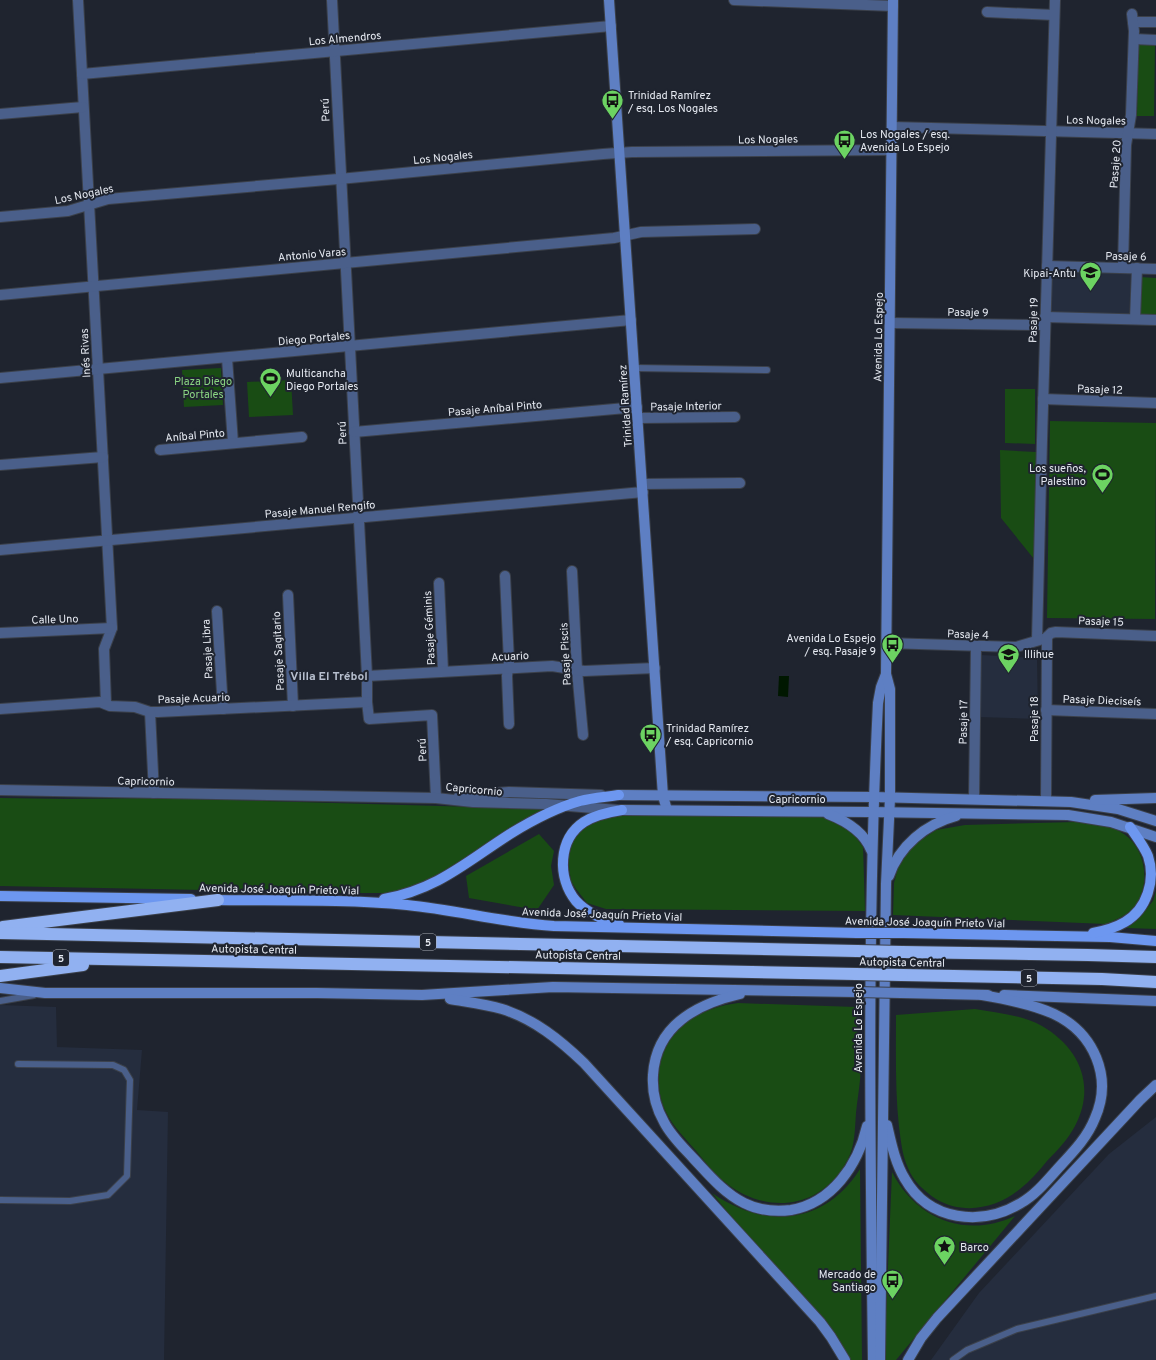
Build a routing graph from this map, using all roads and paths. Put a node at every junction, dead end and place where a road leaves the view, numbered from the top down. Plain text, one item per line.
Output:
1 (78, 0) edge
2 (332, 0) edge
3 (609, 0) edge
4 (734, 0) edge
5 (1055, 0) edge
6 (893, 3) edge
7 (987, 12) dead end
8 (1054, 15) junction
9 (1156, 22) edge
10 (611, 26) junction
11 (1134, 39) junction
12 (1156, 40) edge
13 (334, 51) junction
14 (82, 74) junction
15 (83, 107) junction
16 (0, 114) edge
17 (892, 127) junction
18 (1051, 131) junction
19 (1129, 133) junction
20 (1156, 134) edge
21 (892, 150) junction
22 (620, 153) junction
23 (341, 179) junction
24 (88, 205) junction
25 (0, 217) edge
26 (755, 229) dead end
27 (625, 236) junction
28 (346, 263) junction
29 (1047, 266) junction
30 (1123, 268) junction
31 (1137, 268) junction
32 (1156, 269) edge
33 (94, 286) junction
34 (0, 295) edge
35 (1135, 319) junction
36 (631, 320) junction
37 (1156, 320) edge
38 (1045, 321) junction
39 (890, 323) junction
40 (350, 346) junction
41 (227, 358) junction
42 (634, 368) junction
43 (98, 369) junction
44 (767, 370) dead end
45 (0, 378) edge
46 (1043, 400) junction
47 (1156, 403) edge
48 (637, 407) junction
49 (735, 417) dead end
50 (638, 418) junction
51 (354, 432) junction
52 (302, 437) dead end
53 (233, 443) junction
54 (160, 450) dead end
55 (103, 456) junction
56 (0, 465) edge
57 (740, 483) dead end
58 (642, 488) junction
59 (359, 518) junction
60 (107, 540) junction
61 (0, 550) edge
62 (572, 571) dead end
63 (505, 576) dead end
64 (438, 583) dead end
65 (288, 595) dead end
66 (217, 611) dead end
67 (112, 628) junction
68 (0, 633) edge
69 (1156, 636) edge
70 (1042, 639) junction
71 (886, 643) junction
72 (976, 646) junction
73 (508, 668) junction
74 (654, 668) junction
75 (577, 670) junction
76 (443, 671) junction
77 (886, 674) junction
78 (367, 676) junction
79 (367, 702) junction
80 (106, 704) junction
81 (293, 706) junction
82 (0, 709) edge
83 (223, 709) junction
84 (1046, 710) junction
85 (150, 712) junction
86 (1156, 714) edge
87 (509, 724) dead end
88 (583, 734) dead end
89 (0, 790) edge
90 (154, 793) junction
91 (619, 796) junction
92 (663, 796) junction
93 (873, 797) junction
94 (436, 798) junction
95 (890, 798) junction
96 (1156, 798) edge
97 (974, 799) junction
98 (1046, 801) junction
99 (1071, 802) junction
100 (567, 805) junction
101 (622, 810) junction
102 (667, 810) junction
103 (820, 812) junction
104 (873, 812) junction
105 (889, 812) junction
106 (964, 813) junction
107 (1156, 821) edge
108 (1156, 826) edge
109 (1130, 827) junction
110 (1156, 837) edge
111 (871, 852) junction
112 (886, 884) junction
113 (0, 896) edge
114 (218, 900) junction
115 (362, 902) junction
116 (0, 927) edge
117 (633, 927) junction
118 (0, 933) edge
119 (1079, 936) junction
120 (1156, 940) edge
121 (0, 957) edge
122 (1156, 957) edge
123 (122, 959) junction
124 (0, 976) edge
125 (1156, 982) edge
126 (0, 988) edge
127 (754, 990) junction
128 (45, 993) junction
129 (422, 995) junction
130 (982, 995) junction
131 (0, 1001) edge
132 (1156, 1001) edge
133 (18, 1064) dead end
134 (1156, 1085) edge
135 (884, 1108) junction
136 (870, 1114) junction
137 (0, 1200) edge
138 (1156, 1296) edge
139 (845, 1360) edge
140 (872, 1360) edge
141 (880, 1360) edge
142 (908, 1360) edge
143 (953, 1360) edge

1 - 14 street, Inés Rivas
2 - 13 street, Perú
3 - 10 main road, Trinidad Ramírez
4 - 6 street
5 - 8 street, Pasaje 19
6 - 17 main road, Avenida Lo Espejo
7 - 8 street
8 - 18 street, Pasaje 19
9 - 11 street, Pasaje 20
10 - 13 street, Los Almendros
10 - 22 main road, Trinidad Ramírez
11 - 12 street
11 - 19 street, Pasaje 20
13 - 14 street, Los Almendros
13 - 23 street, Perú
14 - 15 street, Inés Rivas
15 - 16 street
15 - 24 street, Inés Rivas
17 - 18 street, Los Nogales
17 - 21 main road, Avenida Lo Espejo
18 - 19 street, Los Nogales
18 - 29 street, Pasaje 19
19 - 20 street, Los Nogales
19 - 30 street, Pasaje 20
21 - 22 street, Los Nogales
21 - 39 main road, Avenida Lo Espejo
22 - 23 street, Los Nogales
22 - 27 main road, Trinidad Ramírez
23 - 24 street, Los Nogales
23 - 28 street, Perú
24 - 25 street, Los Nogales
24 - 33 street, Inés Rivas
26 - 27 street, Antonio Varas
27 - 28 street, Antonio Varas
27 - 36 main road, Trinidad Ramírez
28 - 33 street, Antonio Varas
28 - 40 street, Perú
29 - 30 street, Pasaje 6
29 - 38 street, Pasaje 19
30 - 31 street, Pasaje 6
31 - 32 street, Pasaje 6
31 - 35 street
33 - 34 street, Antonio Varas
33 - 43 street, Inés Rivas
35 - 37 street, Pasaje 9
35 - 38 street, Pasaje 9
36 - 40 street, Diego Portales
36 - 42 main road, Trinidad Ramírez
38 - 39 street, Pasaje 9
38 - 46 street, Pasaje 19
39 - 71 main road, Avenida Lo Espejo
40 - 41 street, Diego Portales
40 - 51 street, Perú
41 - 43 street, Diego Portales
41 - 53 street, Aníbal Pinto
42 - 44 lane
42 - 48 main road, Trinidad Ramírez
43 - 45 street, Diego Portales
43 - 55 street, Inés Rivas
46 - 47 street, Pasaje 12
46 - 70 street, Pasaje 19
48 - 50 main road, Trinidad Ramírez
48 - 51 street, Pasaje Aníbal Pinto
49 - 50 street, Pasaje Interior
50 - 58 main road, Trinidad Ramírez
51 - 59 street, Perú
52 - 53 street, Aníbal Pinto
53 - 54 street, Aníbal Pinto
55 - 56 street
55 - 60 street, Inés Rivas
57 - 58 street, Pasaje Manuel Rengifo
58 - 59 street, Pasaje Manuel Rengifo
58 - 74 main road, Trinidad Ramírez
59 - 60 street, Pasaje Manuel Rengifo
59 - 78 street, Perú
60 - 61 street, Pasaje Manuel Rengifo
60 - 67 street, Inés Rivas
62 - 75 street, Pasaje Piscis
63 - 73 street
64 - 76 street, Pasaje Géminis
65 - 81 street, Pasaje Sagitario
66 - 83 street, Pasaje Libra
67 - 68 street, Calle Uno
67 - 80 street, Inés Rivas
69 - 70 street, Pasaje 15
70 - 72 street, Pasaje 4
70 - 84 street, Pasaje 18
71 - 72 street, Pasaje 4
71 - 77 main road, Avenida Lo Espejo
72 - 97 street, Pasaje 17
73 - 75 street, Acuario
73 - 76 street, Acuario
73 - 87 street
74 - 75 street, Acuario
74 - 92 main road, Trinidad Ramírez
75 - 88 street, Pasaje Piscis
76 - 78 street, Acuario
77 - 93 main road, Avenida Lo Espejo
77 - 95 main road, Avenida Lo Espejo
78 - 79 street, Perú
79 - 81 street, Pasaje Acuario
79 - 94 street, Perú
80 - 82 street, Pasaje Acuario
80 - 85 street, Pasaje Acuario
81 - 83 street, Pasaje Acuario
83 - 85 street, Pasaje Acuario
84 - 86 street, Pasaje Dieciseís
84 - 98 street, Pasaje 18
85 - 90 street
89 - 90 street, Capricornio
90 - 94 street, Capricornio
91 - 92 main road, Capricornio
91 - 94 street, Capricornio
91 - 100 main road
92 - 93 main road, Capricornio
92 - 102 main road, Trinidad Ramírez
93 - 95 main road, Capricornio
93 - 104 main road, Avenida Lo Espejo
94 - 100 street, Capricornio
95 - 97 main road, Capricornio
95 - 105 main road, Avenida Lo Espejo
96 - 99 main road
97 - 98 main road, Capricornio
98 - 99 main road, Capricornio
99 - 107 main road, Capricornio
100 - 101 street, Capricornio
100 - 115 main road
101 - 102 main road, Capricornio
101 - 117 main road
102 - 103 main road, Capricornio
103 - 104 main road, Capricornio
103 - 111 main road
104 - 105 main road, Capricornio
104 - 111 main road, Avenida Lo Espejo
105 - 106 main road, Capricornio
105 - 112 main road, Avenida Lo Espejo
106 - 109 main road, Capricornio
106 - 112 main road
108 - 109 main road
109 - 110 main road, Capricornio
109 - 119 main road
111 - 136 main road, Avenida Lo Espejo
112 - 135 main road, Avenida Lo Espejo
113 - 114 main road, Avenida José Joaquín Prieto Vial
114 - 115 main road, Avenida José Joaquín Prieto Vial
114 - 116 highway
115 - 117 main road, Avenida José Joaquín Prieto Vial
117 - 119 main road, Avenida José Joaquín Prieto Vial, bridge
118 - 122 highway, Autopista Central / 5, bridge
119 - 120 main road, Avenida José Joaquín Prieto Vial
121 - 123 highway, Autopista Central / 5
123 - 124 highway
123 - 125 highway, Autopista Central / 5, bridge
126 - 128 main road
127 - 129 main road
127 - 130 main road, bridge
127 - 136 main road
128 - 129 main road
128 - 131 lane
129 - 139 main road
130 - 132 main road
130 - 135 main road
133 - 137 lane
134 - 142 main road
135 - 141 main road, Avenida Lo Espejo
136 - 140 main road, Avenida Lo Espejo
138 - 143 lane

